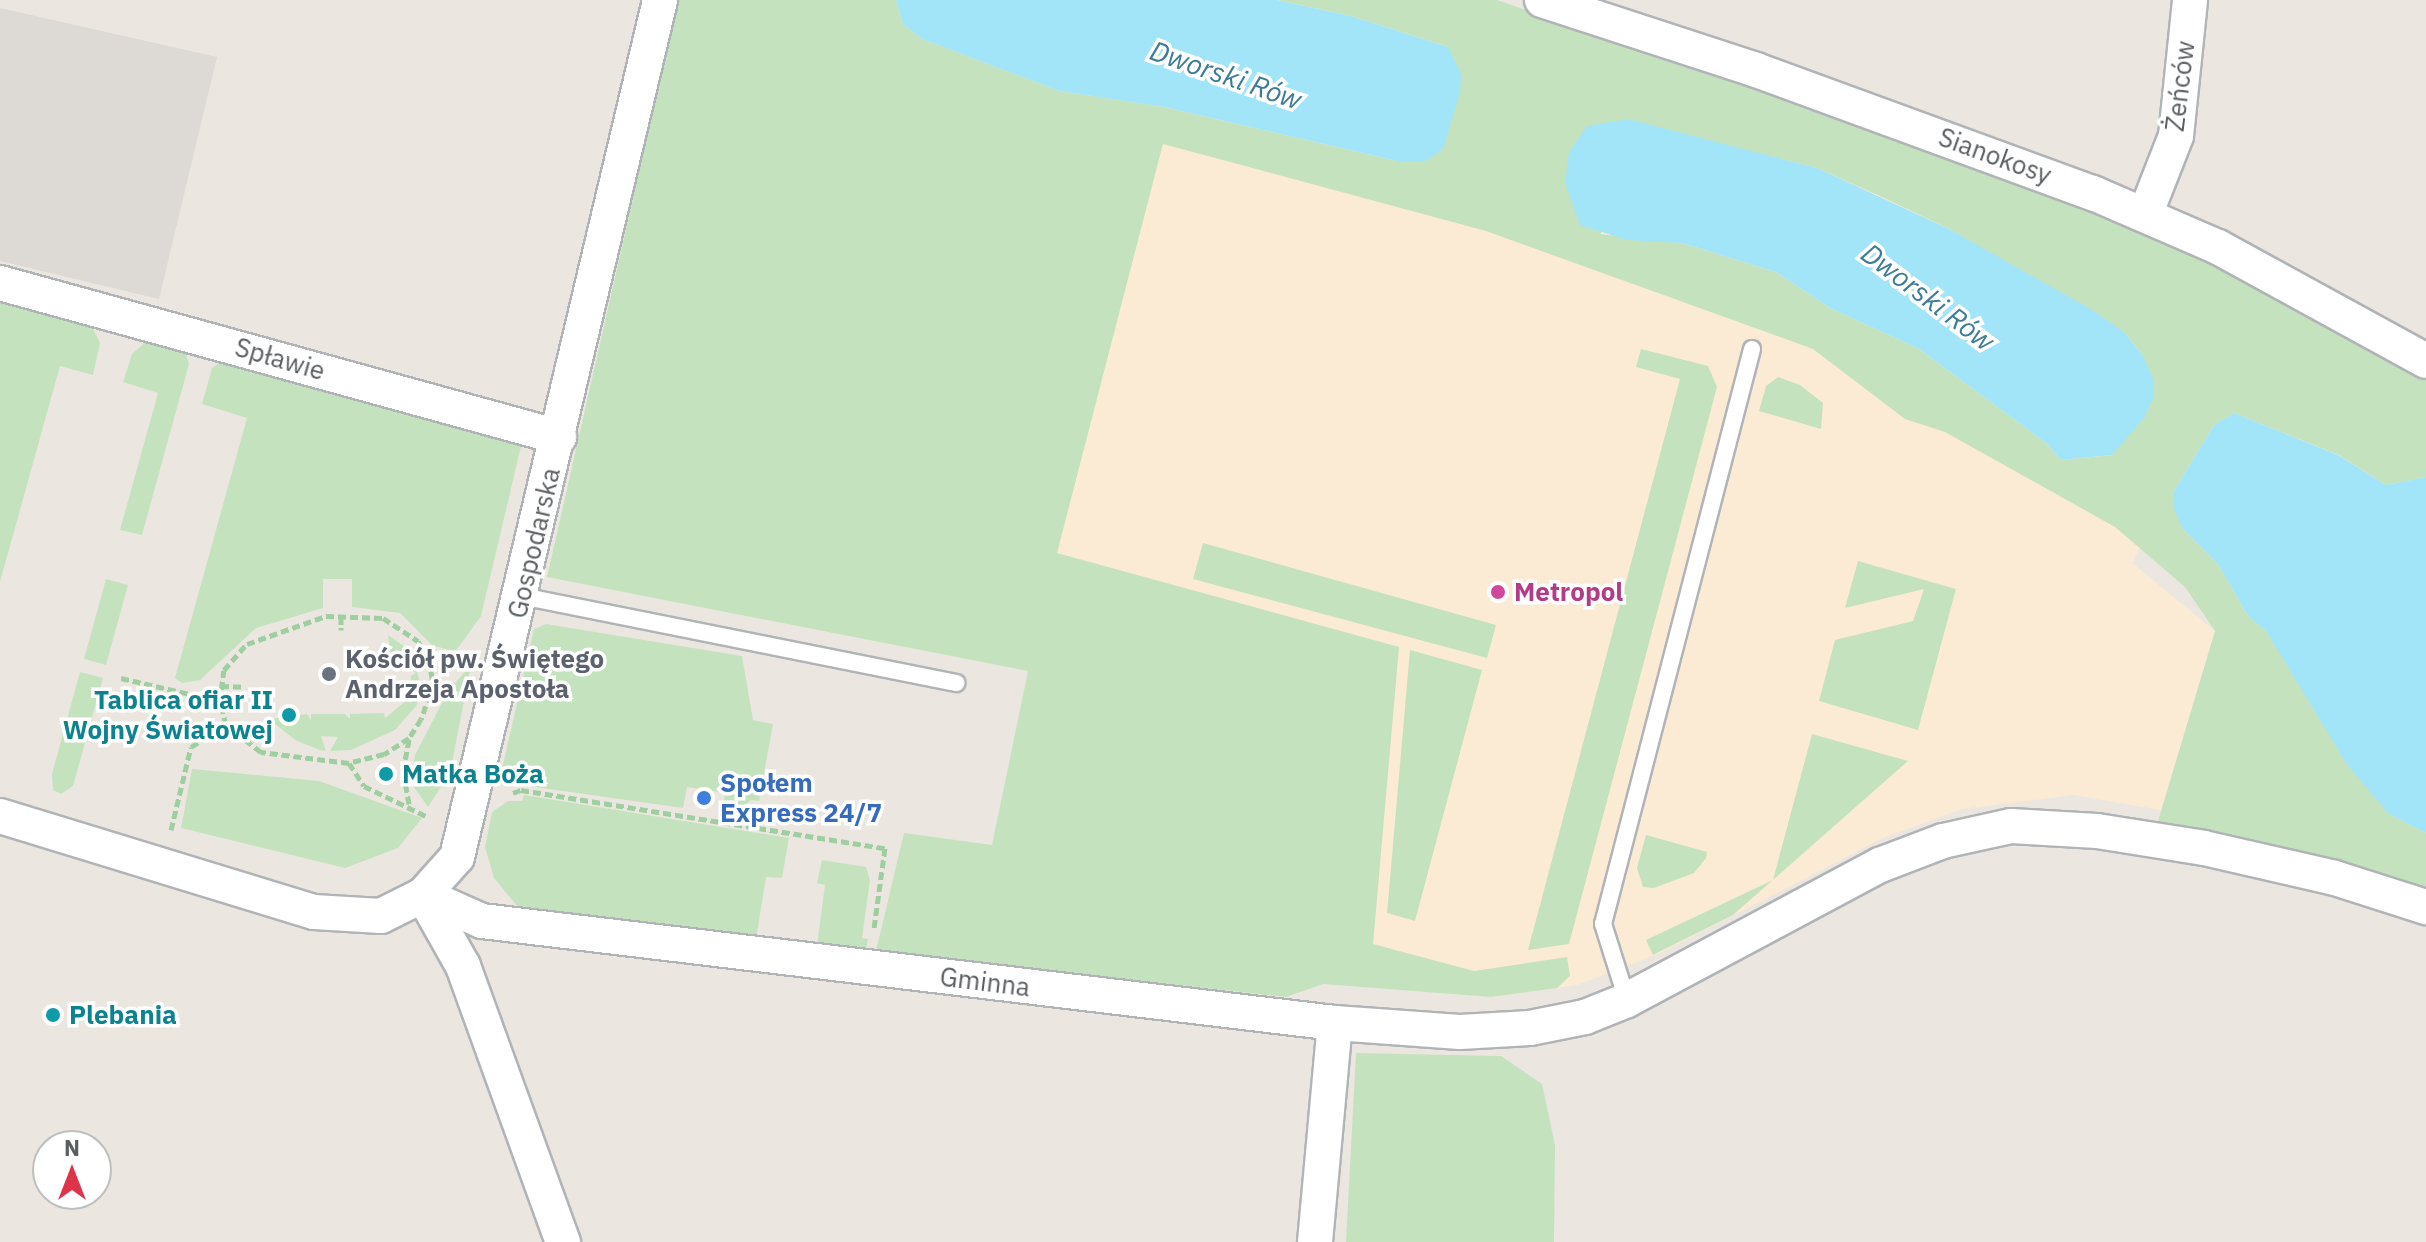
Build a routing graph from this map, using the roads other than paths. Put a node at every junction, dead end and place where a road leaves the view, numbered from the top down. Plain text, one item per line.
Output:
1 (660, 0) edge
2 (2190, 0) edge
3 (1554, 2) edge
4 (2145, 215) junction
5 (0, 283) edge
6 (1752, 349) dead end
7 (2426, 361) edge
8 (559, 437) junction
9 (521, 596) junction
10 (956, 683) dead end
11 (0, 816) edge
12 (423, 895) junction
13 (2426, 907) edge
14 (1627, 1000) junction
15 (1335, 1023) junction
16 (563, 1242) edge
17 (1315, 1242) edge

1 - 8 street, Gospodarska
2 - 4 street, Żeńców
3 - 4 street, Sianokosy
4 - 7 street, Sianokosy
5 - 8 street, Spławie
6 - 14 lane
8 - 9 street, Gospodarska
9 - 10 lane
9 - 12 street, Gospodarska
11 - 12 street
12 - 15 street, Gminna
12 - 16 street
13 - 14 street, Gminna
14 - 15 street, Gminna
15 - 17 street

